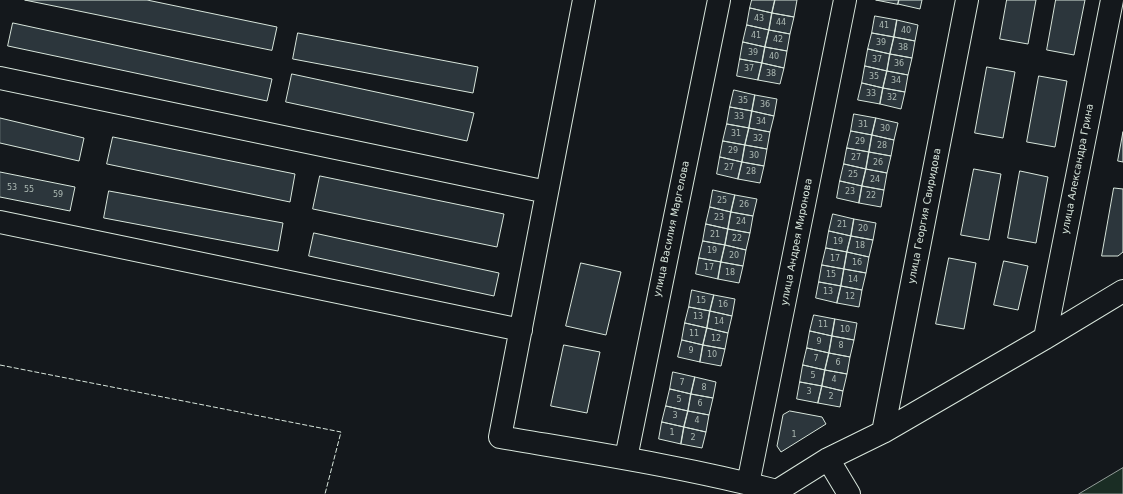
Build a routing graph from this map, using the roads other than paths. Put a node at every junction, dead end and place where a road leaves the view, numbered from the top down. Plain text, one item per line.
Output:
1 (584, 0) edge
2 (719, 0) edge
3 (845, 0) edge
4 (967, 0) edge
5 (1112, 0) edge
6 (0, 78) edge
7 (547, 192) junction
8 (0, 222) edge
9 (1123, 291) edge
10 (520, 330) junction
11 (1045, 338) junction
12 (883, 432) junction
13 (626, 458) junction
14 (828, 459) junction
15 (748, 484) junction
16 (849, 494) edge

1 - 7 street
2 - 13 street, улица Василия Маргелова
3 - 15 street, улица Андрея Миронова
4 - 12 street, улица Георгия Свиридова
5 - 11 street, улица Александра Грина
6 - 7 street
7 - 10 street
8 - 10 street
9 - 11 street
10 - 13 street
11 - 12 street
12 - 14 street
13 - 15 street
14 - 15 street
14 - 16 street

